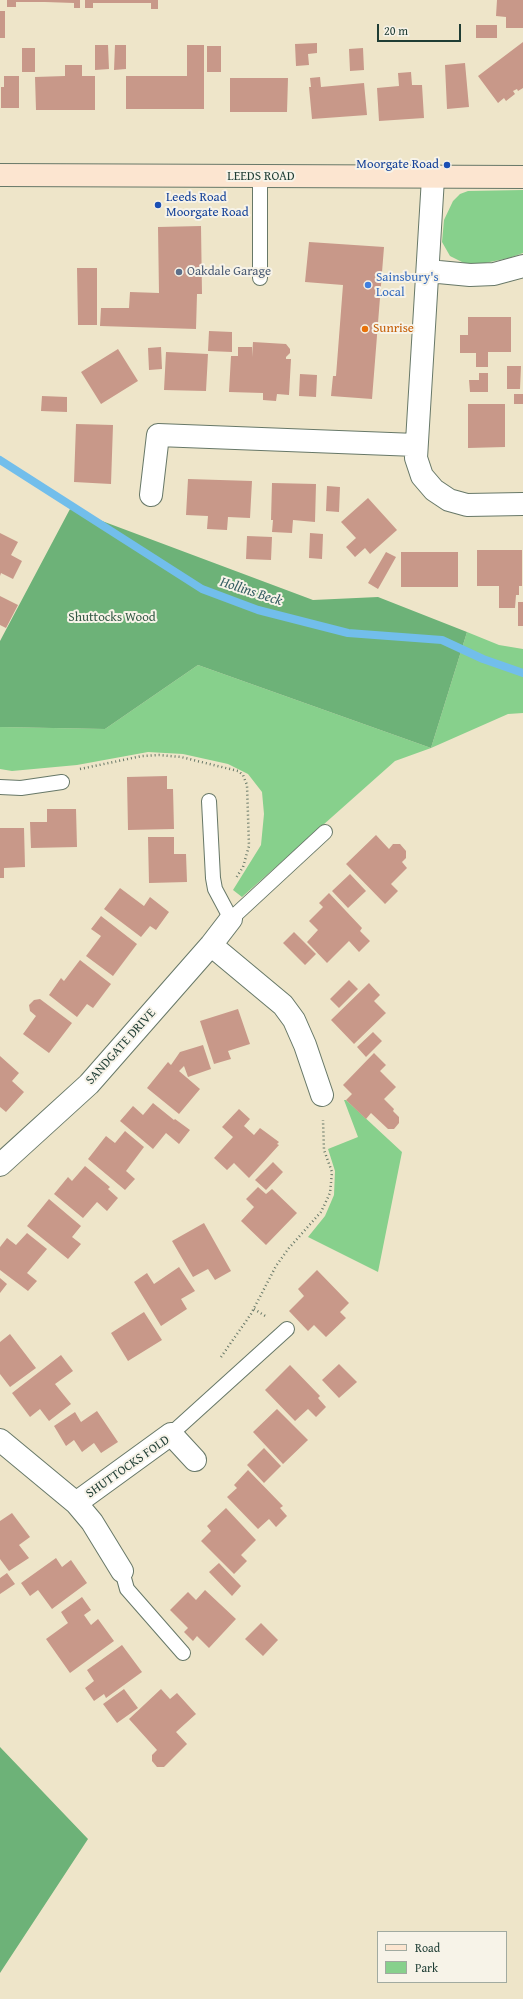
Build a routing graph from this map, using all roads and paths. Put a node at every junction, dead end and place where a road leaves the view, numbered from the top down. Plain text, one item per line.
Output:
1 (0, 175) edge
2 (260, 177) junction
3 (523, 177) edge
4 (433, 178) junction
5 (523, 266) edge
6 (428, 271) junction
7 (260, 278) dead end
8 (416, 445) junction
9 (151, 495) dead end
10 (523, 504) edge
11 (78, 769) dead end
12 (62, 782) dead end
13 (0, 787) edge
14 (209, 801) dead end
15 (325, 832) dead end
16 (220, 900) junction
17 (231, 919) junction
18 (211, 945) junction
19 (322, 1095) joint
20 (0, 1165) edge
21 (287, 1329) dead end
22 (219, 1360) dead end
23 (171, 1434) junction
24 (0, 1440) edge
25 (195, 1460) dead end
26 (76, 1503) junction
27 (122, 1571) joint
28 (183, 1653) dead end

1 - 2 main road, LEEDS ROAD
2 - 4 main road, LEEDS ROAD
2 - 7 lane
3 - 4 main road, LEEDS ROAD
4 - 6 street
5 - 6 street
6 - 8 street
8 - 9 street
8 - 10 street
11 - 16 path
12 - 13 lane
14 - 16 lane
15 - 17 lane
16 - 17 lane
17 - 18 street, SANDGATE DRIVE
18 - 19 street
18 - 20 street, SANDGATE DRIVE
19 - 22 path
21 - 23 lane
23 - 25 street, SHUTTOCKS FOLD
23 - 26 street, SHUTTOCKS FOLD
24 - 26 street, SHUTTOCKS FOLD
26 - 27 street, SHUTTOCKS FOLD
27 - 28 lane

